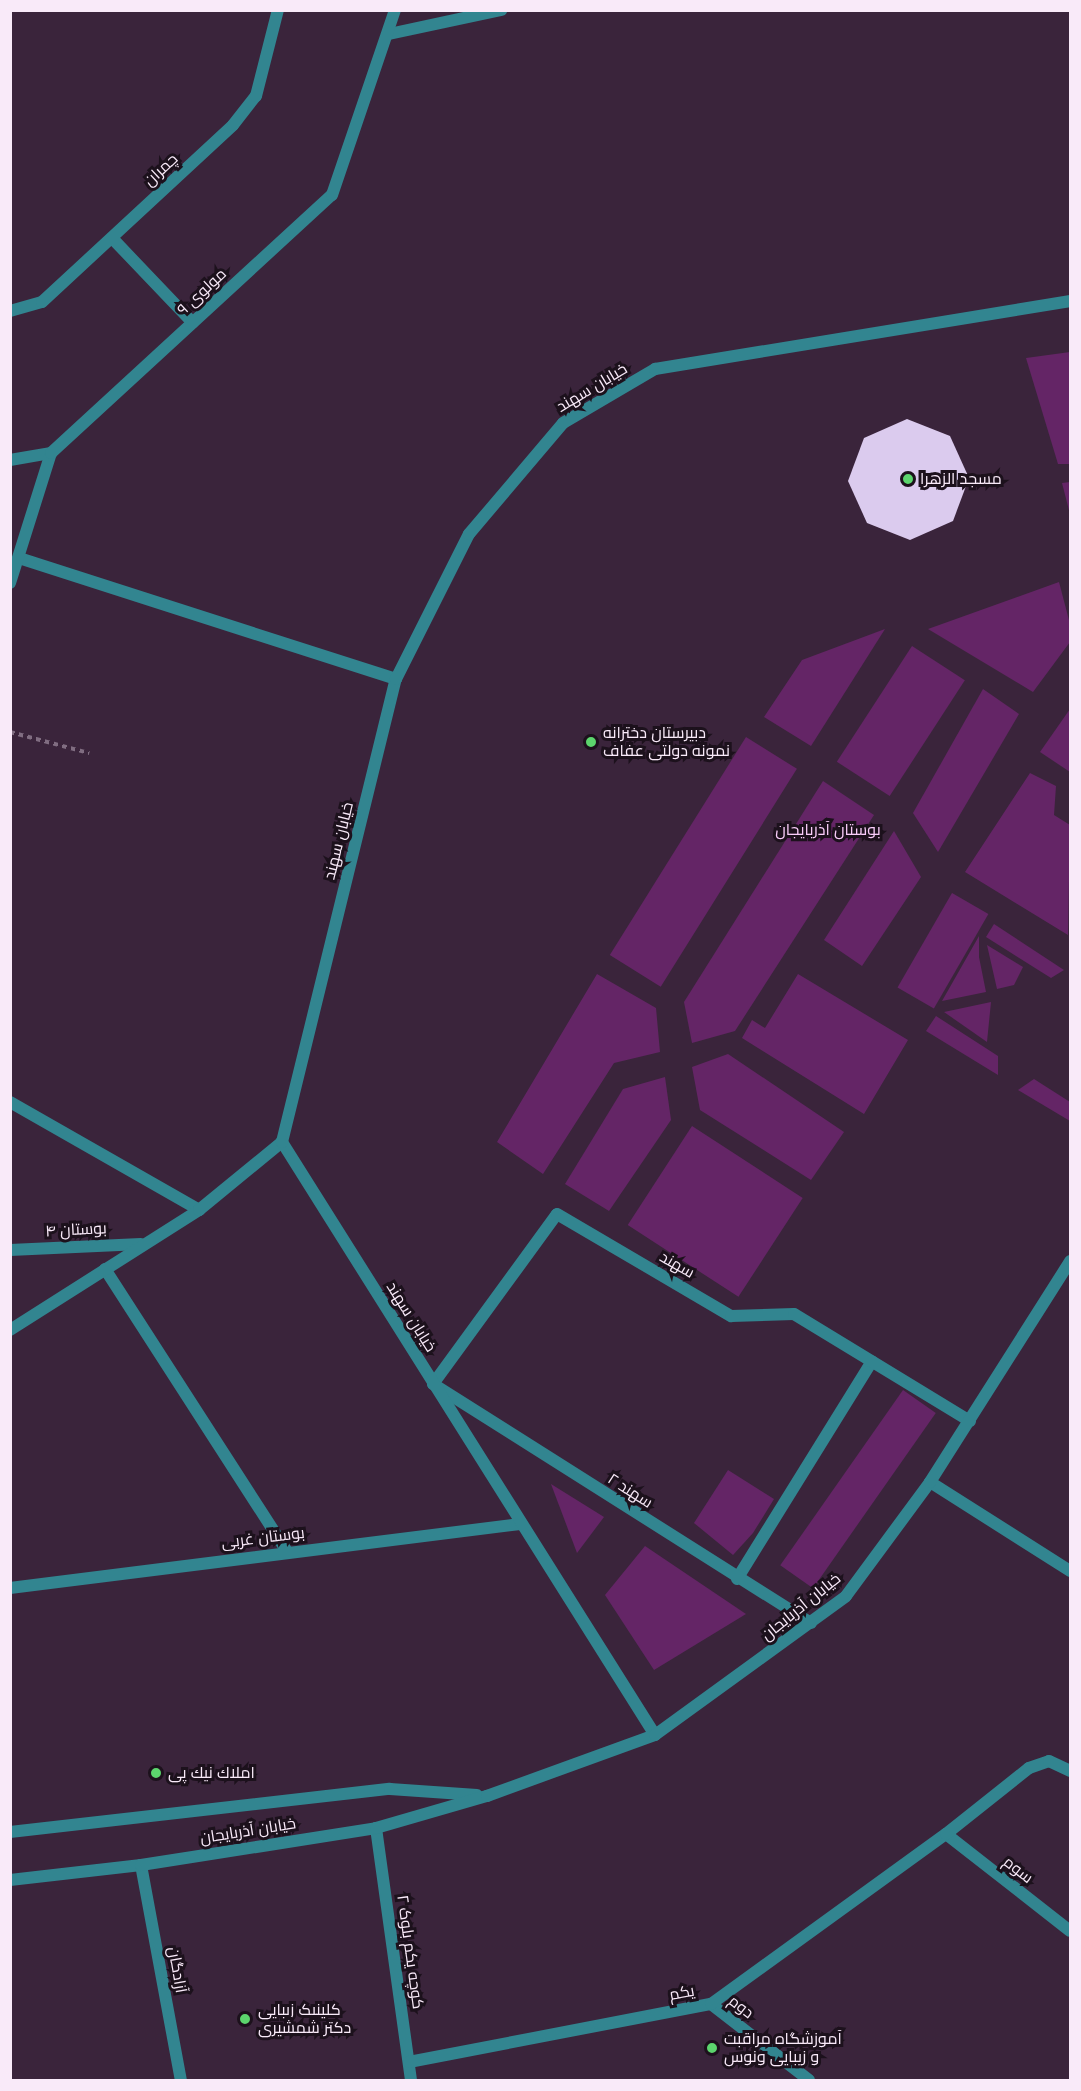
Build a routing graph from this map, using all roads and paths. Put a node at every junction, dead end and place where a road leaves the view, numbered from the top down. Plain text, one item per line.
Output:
1 (278, 10) edge
2 (395, 10) edge
3 (501, 10) edge
4 (389, 34) junction
5 (112, 238) junction
6 (1071, 301) edge
7 (10, 311) edge
8 (193, 323) junction
9 (51, 453) junction
10 (10, 460) edge
11 (19, 558) junction
12 (10, 584) edge
13 (396, 679) junction
14 (10, 732) edge
15 (89, 753) dead end
16 (10, 1102) edge
17 (282, 1142) junction
18 (199, 1210) junction
19 (143, 1244) junction
20 (10, 1250) edge
21 (1071, 1261) edge
22 (105, 1269) junction
23 (10, 1330) edge
24 (872, 1361) junction
25 (433, 1384) junction
26 (970, 1421) junction
27 (930, 1482) junction
28 (520, 1524) junction
29 (287, 1551) junction
30 (1071, 1571) edge
31 (737, 1579) junction
32 (10, 1588) edge
33 (811, 1623) junction
34 (655, 1735) junction
35 (1071, 1771) edge
36 (487, 1796) junction
37 (376, 1828) junction
38 (10, 1832) edge
39 (946, 1834) junction
40 (141, 1865) junction
41 (10, 1880) edge
42 (1071, 1931) edge
43 (711, 2004) junction
44 (409, 2062) junction
45 (181, 2080) edge
46 (411, 2080) edge
47 (809, 2080) edge

1 - 5 street, چمران
2 - 4 street, مولوی ۹
3 - 4 street
4 - 8 street, مولوی ۹
5 - 7 street, چمران
5 - 8 street
6 - 13 street, خیابان سهند
8 - 9 street, مولوی ۹
9 - 10 street
9 - 11 street
11 - 12 street
11 - 13 street
13 - 17 street, خیابان سهند
14 - 15 path
16 - 18 street
17 - 18 street
17 - 25 street, خیابان سهند
18 - 19 street
19 - 20 street, بوستان ۴
19 - 22 street
21 - 26 street, خیابان آذربایجان
22 - 23 street
22 - 29 street
24 - 25 street, سهند
24 - 26 street, سهند
24 - 31 street
25 - 28 street, خیابان سهند
25 - 31 street, سهند ۲
26 - 27 street, خیابان آذربایجان
27 - 30 street
27 - 33 street, خیابان آذربایجان
28 - 29 street, بوستان غربی
28 - 34 street, خیابان سهند
29 - 32 street, بوستان غربی
31 - 33 street, سهند ۲
33 - 34 street, خیابان آذربایجان
34 - 36 street, خیابان آذربایجان
35 - 39 street, یکم
36 - 37 street, خیابان آذربایجان
36 - 38 street, خیابان آذربایجان
37 - 40 street, خیابان آذربایجان
37 - 44 street, کوچه یکم بلوک ۲
39 - 42 street, سوم
39 - 43 street, یکم
40 - 41 street, خیابان آذربایجان
40 - 45 street, آزادگان
43 - 44 street, یکم
43 - 47 street, دوم
44 - 46 street, کوچه یکم بلوک ۲

